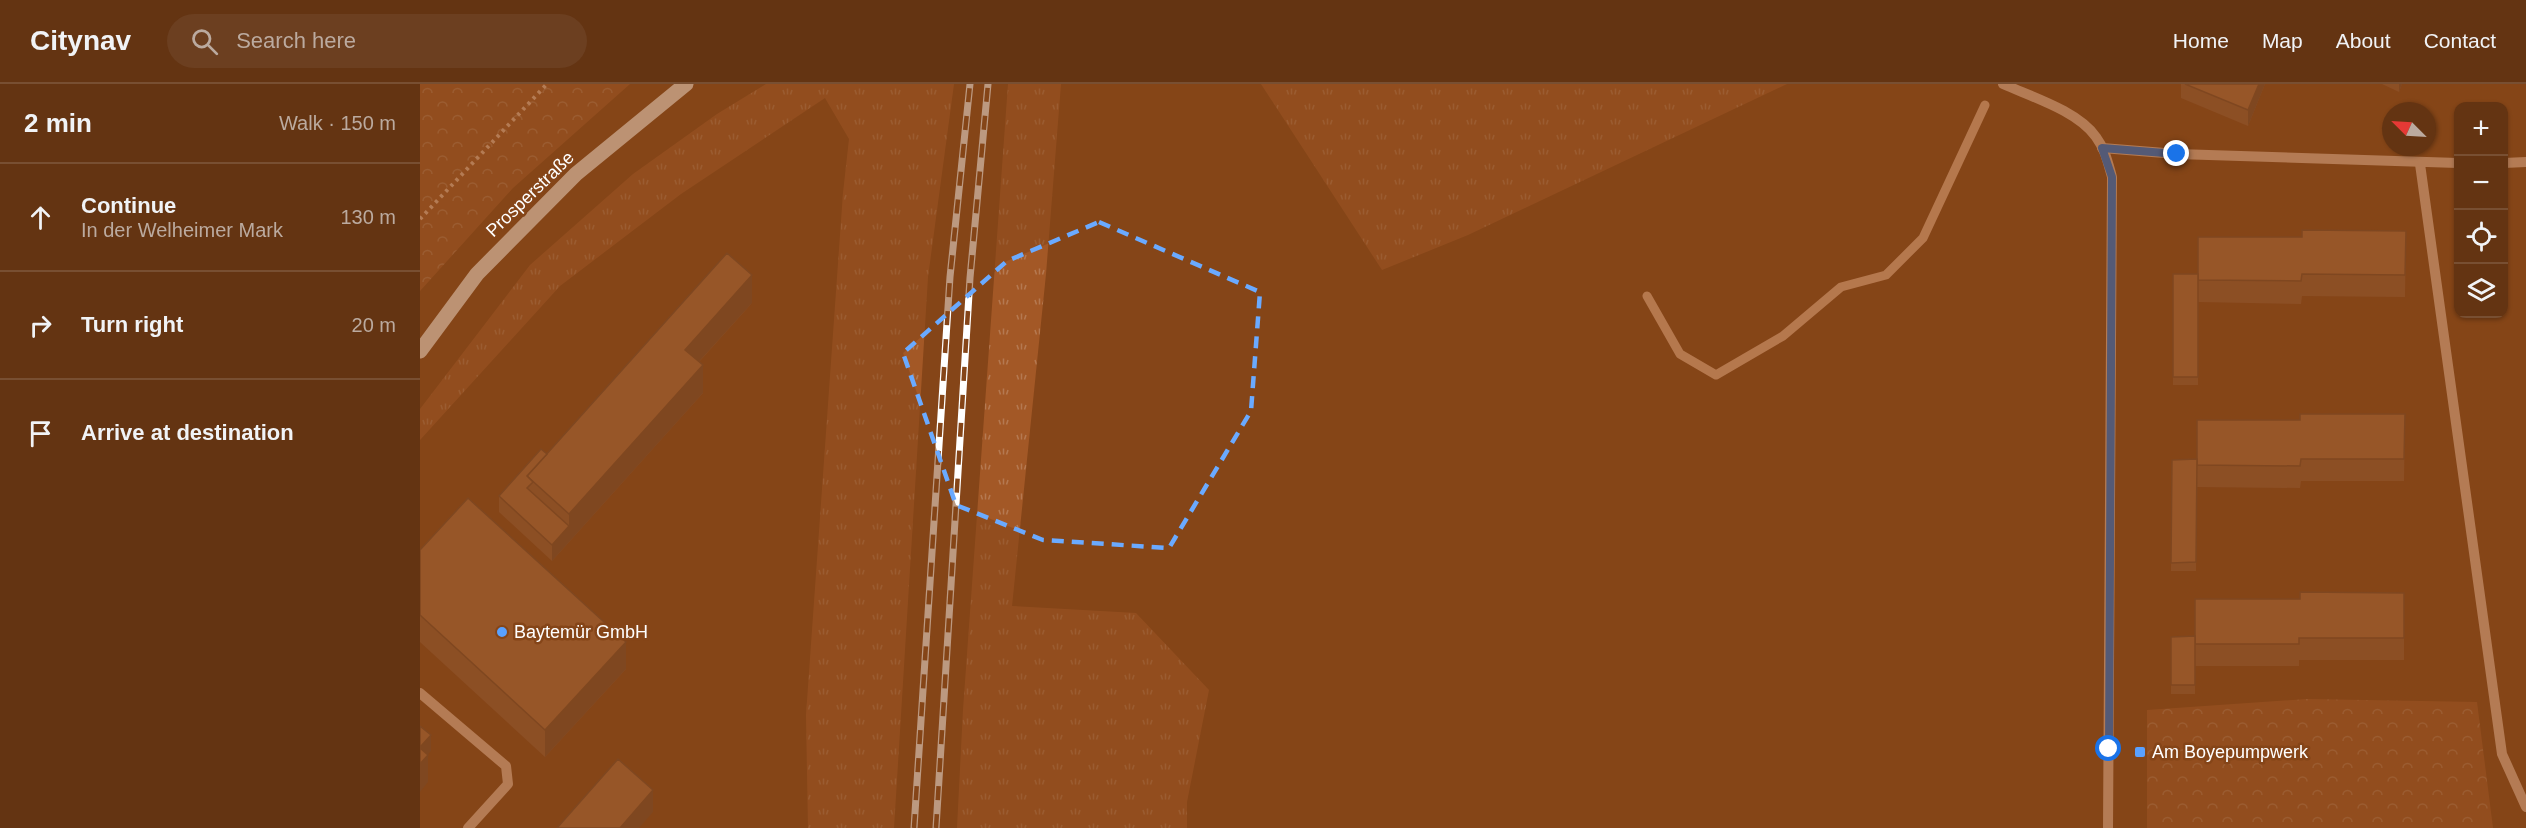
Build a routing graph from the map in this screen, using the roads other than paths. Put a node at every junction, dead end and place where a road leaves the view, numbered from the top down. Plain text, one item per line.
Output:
1 (686, 84) edge
2 (2003, 84) edge
3 (2102, 148) junction
4 (2526, 162) edge
5 (2454, 163) edge
6 (2508, 163) edge
7 (2420, 164) junction
8 (420, 351) edge
9 (420, 693) edge
10 (2526, 807) edge
11 (468, 828) edge
12 (2108, 828) edge

1 - 8 main road, Prosperstraße
2 - 3 street
3 - 7 street
3 - 12 street
4 - 6 street
5 - 7 street
7 - 10 street
9 - 11 street

